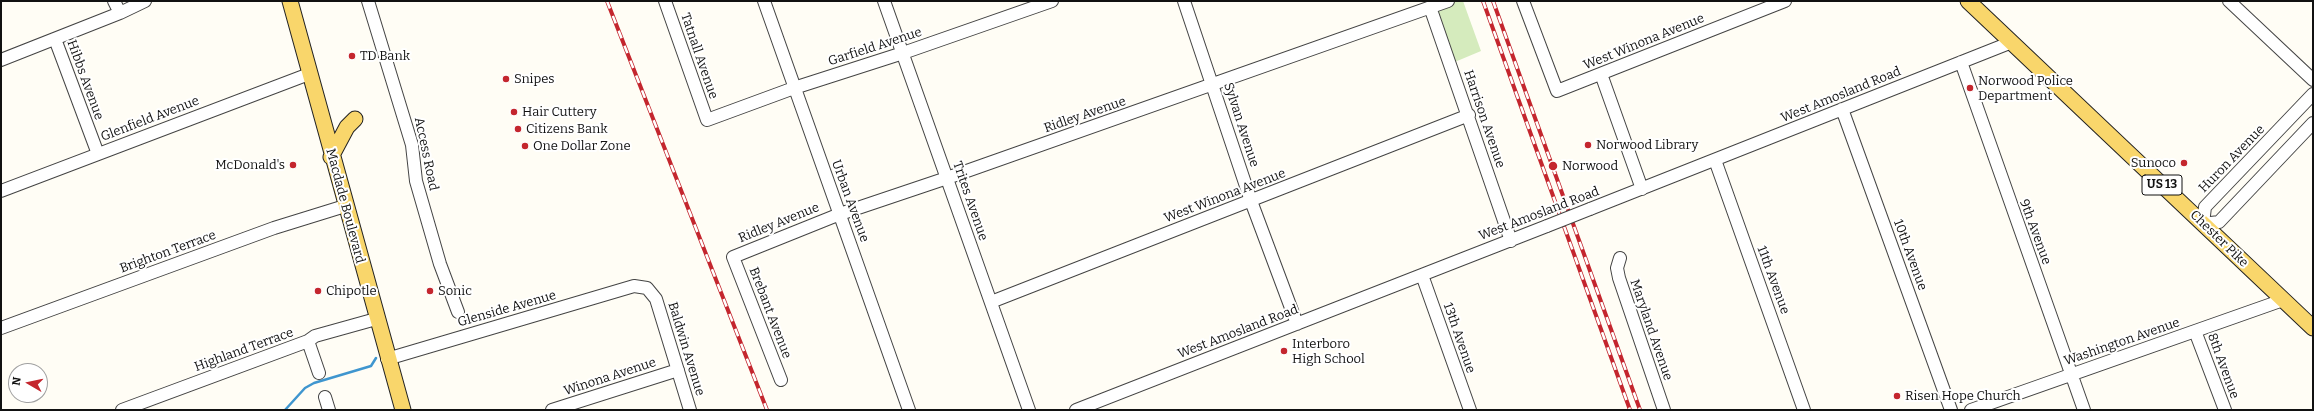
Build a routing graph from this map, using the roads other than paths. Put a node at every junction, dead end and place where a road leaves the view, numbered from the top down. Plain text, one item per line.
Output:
1 (114, 1) edge
2 (145, 1) edge
3 (290, 1) edge
4 (368, 1) edge
5 (665, 1) edge
6 (764, 1) edge
7 (884, 1) edge
8 (1052, 1) edge
9 (1184, 1) edge
10 (1448, 1) edge
11 (1523, 1) edge
12 (1785, 1) edge
13 (1968, 1) edge
14 (2229, 1) edge
15 (1430, 7) junction
16 (120, 13) junction
17 (55, 39) junction
18 (2012, 42) junction
19 (903, 53) junction
20 (1, 60) edge
21 (1961, 62) junction
22 (310, 74) junction
23 (1601, 74) junction
24 (2313, 80) edge
25 (1213, 84) junction
26 (794, 88) junction
27 (2313, 94) edge
28 (1842, 109) junction
29 (1469, 115) junction
30 (355, 118) dead end
31 (707, 120) joint
32 (2313, 123) edge
33 (98, 154) junction
34 (332, 157) junction
35 (1715, 160) junction
36 (947, 178) junction
37 (1642, 189) junction
38 (1, 191) edge
39 (1251, 200) junction
40 (345, 206) junction
41 (840, 214) junction
42 (2203, 224) junction
43 (1511, 240) junction
44 (733, 257) joint
45 (1620, 258) dead end
46 (1422, 275) junction
47 (634, 286) joint
48 (2283, 300) junction
49 (991, 302) junction
50 (458, 312) dead end
51 (376, 319) junction
52 (1297, 324) junction
53 (1, 328) edge
54 (2313, 328) edge
55 (2195, 331) junction
56 (308, 341) junction
57 (388, 359) junction
58 (678, 370) junction
59 (319, 373) dead end
60 (2071, 375) junction
61 (781, 380) dead end
62 (325, 396) dead end
63 (1104, 405) edge
64 (122, 410) edge
65 (329, 410) edge
66 (403, 410) edge
67 (552, 410) edge
68 (690, 410) edge
69 (909, 410) edge
70 (1029, 410) edge
71 (1076, 410) edge
72 (1470, 410) edge
73 (1664, 410) edge
74 (1804, 410) edge
75 (1951, 410) edge
76 (1971, 410) edge
77 (2084, 410) edge
78 (2225, 410) edge

1 - 16 street
2 - 16 street
3 - 22 main road, Macdade Boulevard
4 - 50 street, Access Road
5 - 31 street, Tatnall Avenue
6 - 26 street, Urban Avenue
7 - 19 street, Trites Avenue
8 - 19 street, Garfield Avenue
9 - 25 street, Sylvan Avenue
10 - 15 street, Ridley Avenue
11 - 23 street, West Winona Avenue
12 - 23 street, West Winona Avenue
13 - 18 main road, Chester Pike / US 13
14 - 24 street
15 - 25 street, Ridley Avenue
15 - 29 street, Harrison Avenue
16 - 17 street
17 - 20 street
17 - 33 street, Hibbs Avenue
18 - 21 street, West Amosland Road
18 - 42 main road, Chester Pike / US 13
19 - 26 street, Garfield Avenue
19 - 36 street, Trites Avenue
21 - 28 street, West Amosland Road
21 - 60 street, 9th Avenue
22 - 33 street, Glenfield Avenue
22 - 34 main road, Macdade Boulevard
23 - 37 street
25 - 36 street, Ridley Avenue
25 - 39 street, Sylvan Avenue
26 - 31 street, Garfield Avenue
26 - 41 street, Urban Avenue
27 - 42 street, Huron Avenue
28 - 35 street, West Amosland Road
28 - 75 street, 10th Avenue
29 - 39 street, West Winona Avenue
29 - 43 street, Harrison Avenue
30 - 34 main road
32 - 42 street
33 - 38 street, Glenfield Avenue
34 - 40 main road, Macdade Boulevard
35 - 37 street, West Amosland Road
35 - 74 street, 11th Avenue
36 - 41 street, Ridley Avenue
36 - 49 street, Trites Avenue
37 - 43 street, West Amosland Road, bridge
39 - 49 street, West Winona Avenue
39 - 52 street, Sylvan Avenue
40 - 51 main road, Macdade Boulevard
40 - 53 street, Brighton Terrace
41 - 44 street, Ridley Avenue
41 - 69 street, Urban Avenue
42 - 48 main road, Chester Pike / US 13
43 - 46 street, West Amosland Road
44 - 61 street, Brebant Avenue
45 - 73 street, Maryland Avenue
46 - 52 street, West Amosland Road
46 - 72 street, 13th Avenue
47 - 57 street, Glenside Avenue
47 - 58 street, Baldwin Avenue
48 - 54 main road, Chester Pike / US 13
48 - 55 street, Washington Avenue
49 - 70 street, Trites Avenue
51 - 56 street, Highland Terrace
51 - 57 main road, Macdade Boulevard
52 - 63 street, West Amosland Road
55 - 60 street, Washington Avenue
55 - 78 street, 8th Avenue
56 - 59 street
56 - 64 street, Highland Terrace
57 - 66 main road, Macdade Boulevard
58 - 67 street, Winona Avenue
58 - 68 street, Baldwin Avenue
60 - 76 street, Washington Avenue
60 - 77 street, 9th Avenue
62 - 65 street
63 - 71 street, West Amosland Road

